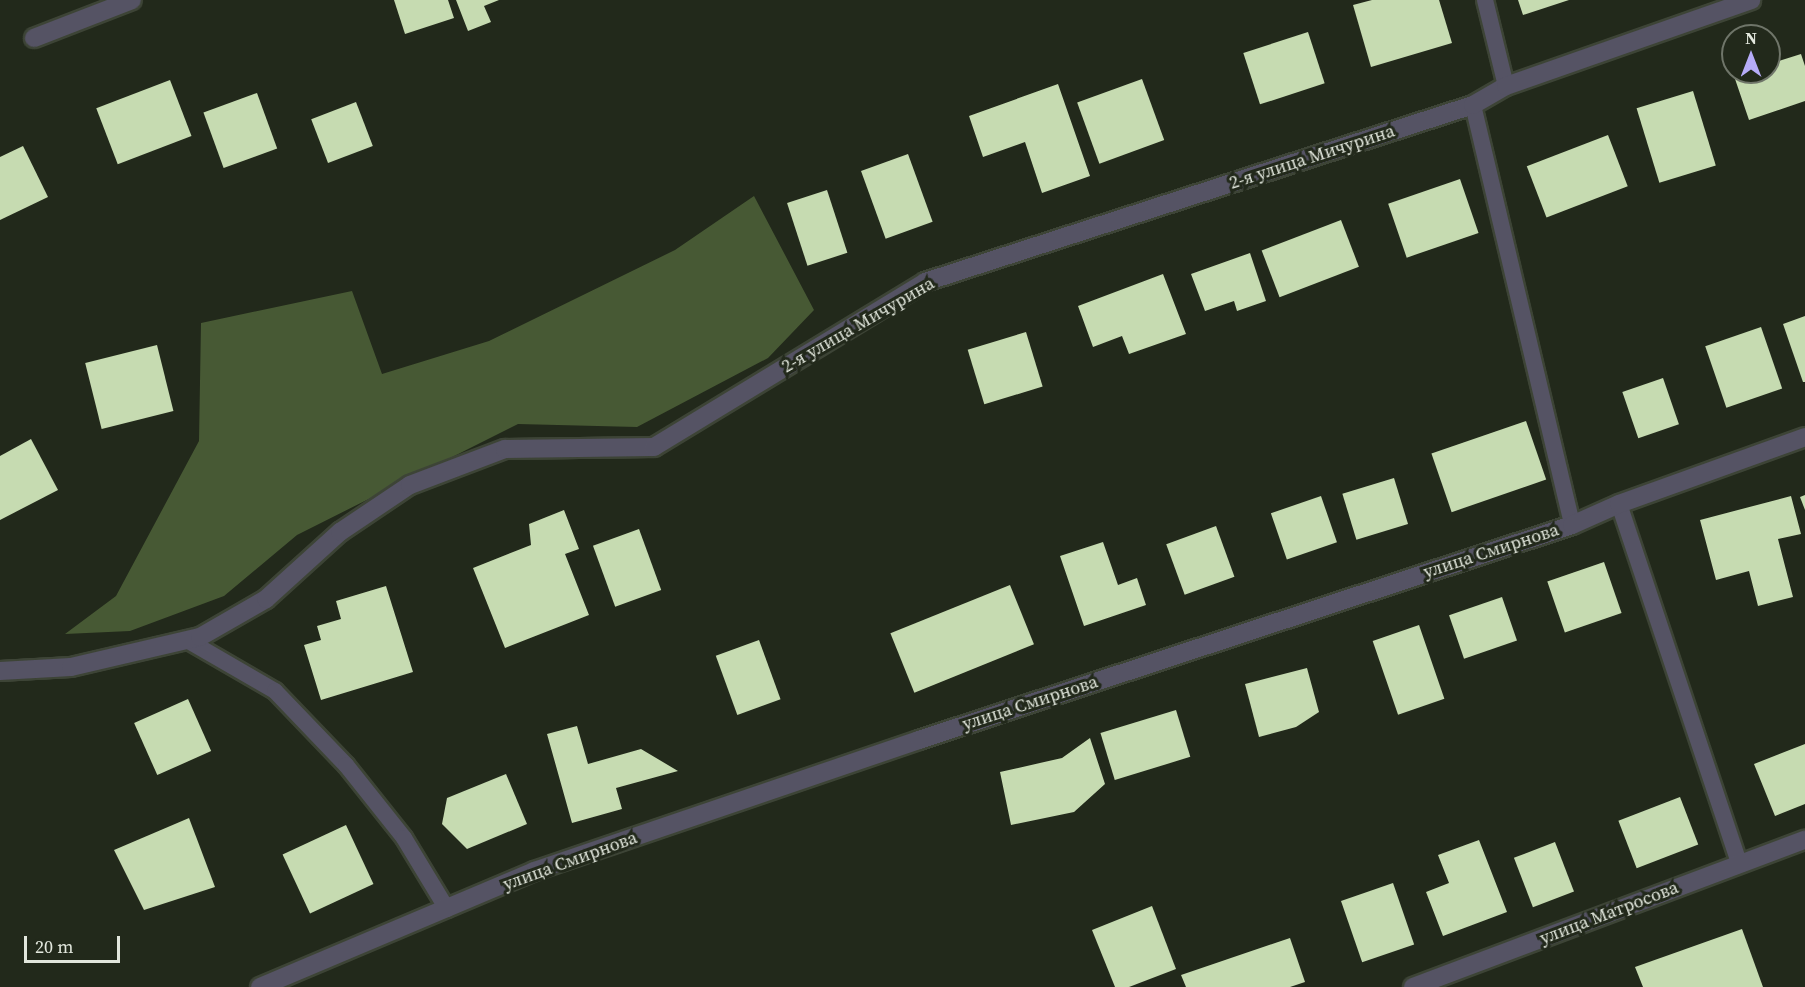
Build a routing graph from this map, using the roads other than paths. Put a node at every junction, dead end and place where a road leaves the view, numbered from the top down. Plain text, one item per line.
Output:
1 (132, 0) edge
2 (1485, 0) edge
3 (1751, 0) edge
4 (34, 38) dead end
5 (1506, 86) junction
6 (1473, 105) junction
7 (1805, 437) edge
8 (1619, 504) junction
9 (1572, 525) junction
10 (187, 640) junction
11 (0, 671) edge
12 (1805, 840) edge
13 (1739, 864) junction
14 (447, 909) junction
15 (260, 987) edge
16 (1413, 987) edge

1 - 4 street
2 - 5 lane
3 - 5 street, 2-я улица Мичурина
5 - 6 street, 2-я улица Мичурина
6 - 9 lane
6 - 10 street, 2-я улица Мичурина
7 - 8 street, улица Смирнова
8 - 9 street, улица Смирнова
8 - 13 lane
9 - 14 street, улица Смирнова
10 - 11 street, 2-я улица Мичурина
10 - 14 lane
12 - 13 street, улица Матросова
13 - 16 street, улица Матросова
14 - 15 street, улица Смирнова

